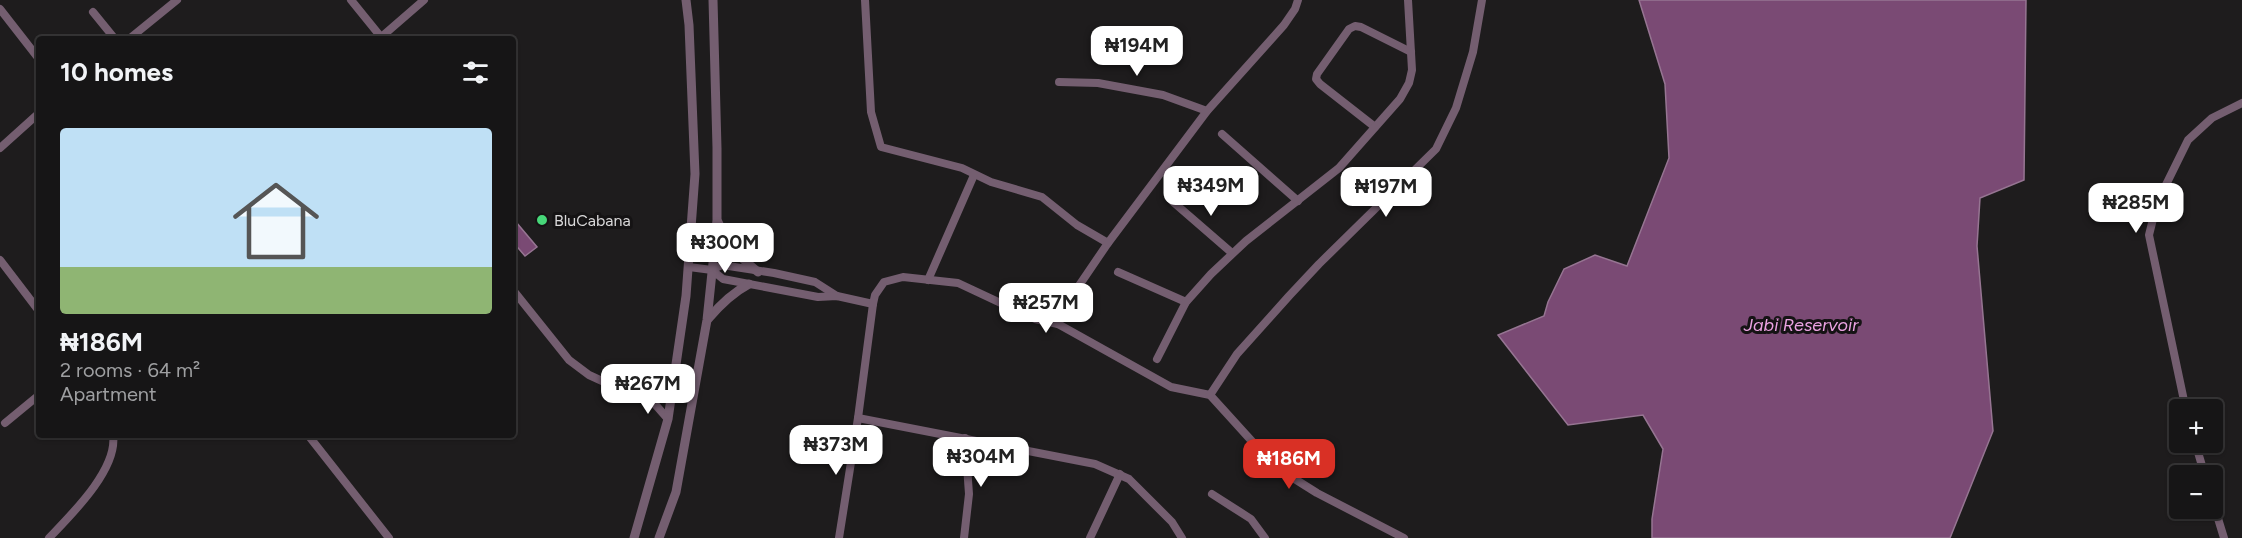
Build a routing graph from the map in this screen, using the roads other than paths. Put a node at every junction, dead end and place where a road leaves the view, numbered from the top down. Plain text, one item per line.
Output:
1 (177, 0) edge
2 (351, 0) edge
3 (423, 0) edge
4 (686, 0) edge
5 (713, 0) edge
6 (865, 0) edge
7 (1298, 0) edge
8 (1408, 0) edge
9 (1482, 0) edge
10 (0, 9) edge
11 (93, 12) dead end
12 (113, 36) edge
13 (133, 36) edge
14 (378, 36) edge
15 (382, 36) edge
16 (1411, 52) junction
17 (36, 55) edge
18 (1059, 82) dead end
19 (2242, 103) edge
20 (1207, 111) junction
21 (36, 117) edge
22 (1376, 127) junction
23 (1222, 134) dead end
24 (0, 148) edge
25 (974, 175) junction
26 (1172, 201) dead end
27 (1298, 201) junction
28 (717, 220) junction
29 (1108, 243) junction
30 (1232, 253) junction
31 (0, 260) edge
32 (688, 267) junction
33 (712, 270) junction
34 (758, 272) junction
35 (1118, 272) dead end
36 (928, 280) junction
37 (749, 284) junction
38 (516, 294) edge
39 (837, 296) junction
40 (1186, 302) junction
41 (873, 304) junction
42 (36, 306) edge
43 (707, 320) junction
44 (1058, 324) junction
45 (1158, 359) dead end
46 (675, 382) junction
47 (646, 394) junction
48 (1210, 395) junction
49 (36, 397) edge
50 (2184, 399) edge
51 (858, 418) junction
52 (668, 419) junction
53 (5, 423) dead end
54 (113, 438) edge
55 (310, 438) edge
56 (965, 438) junction
57 (1120, 474) junction
58 (1212, 494) dead end
59 (2218, 519) edge
60 (54, 536) edge
61 (389, 538) edge
62 (634, 538) edge
63 (659, 538) edge
64 (839, 538) edge
65 (964, 538) edge
66 (1090, 538) edge
67 (1182, 538) edge
68 (1265, 538) edge
69 (1404, 538) edge
70 (2224, 538) edge

1 - 13 street
2 - 14 street
3 - 15 street
4 - 32 street
5 - 28 street
6 - 25 street
7 - 20 street
8 - 16 street
9 - 48 street
10 - 17 street
11 - 12 street
16 - 22 street
16 - 22 street
18 - 20 street
19 - 50 street
20 - 29 street
21 - 24 street
22 - 27 street
23 - 27 street
25 - 29 street
25 - 36 street
26 - 30 street
27 - 30 street
28 - 33 street
28 - 34 street
29 - 44 street
30 - 40 street
31 - 42 street
32 - 33 street
32 - 46 street
33 - 34 street
33 - 37 street
33 - 43 street
34 - 39 street
35 - 40 street
36 - 41 street
36 - 44 street
37 - 39 street
37 - 43 street
38 - 47 street
39 - 41 street
40 - 45 street
41 - 51 street
43 - 63 street
44 - 48 street
46 - 47 street
46 - 52 street
47 - 52 street
48 - 69 street
49 - 53 street
51 - 56 street
51 - 64 street
52 - 62 street
54 - 60 street
55 - 61 street
56 - 57 street
56 - 65 street
57 - 66 street
57 - 67 street
58 - 68 street
59 - 70 street

